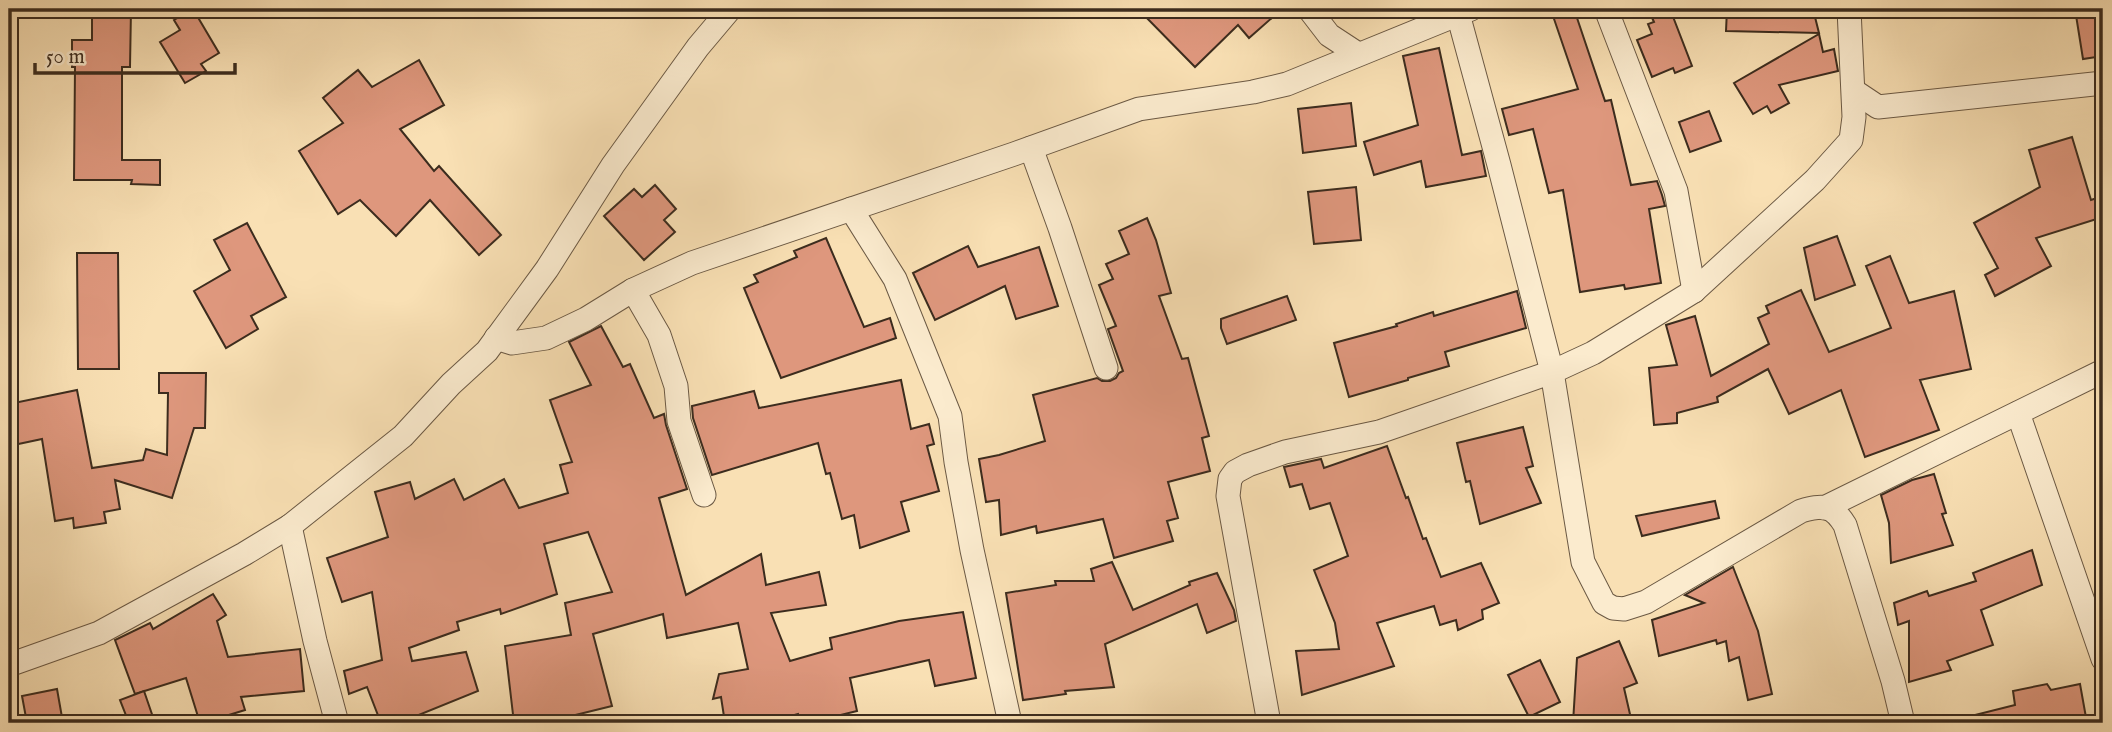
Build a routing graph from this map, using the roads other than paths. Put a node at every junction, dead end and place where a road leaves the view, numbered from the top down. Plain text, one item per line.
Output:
1 (730, 9) edge
2 (1309, 9) edge
3 (1606, 9) edge
4 (1849, 9) edge
5 (1465, 11) edge
6 (1329, 35) junction
7 (1358, 54) junction
8 (1325, 68) junction
9 (2103, 83) edge
10 (1854, 91) junction
11 (1878, 107) junction
12 (1851, 140) junction
13 (1031, 148) junction
14 (851, 209) junction
15 (633, 290) junction
16 (1694, 291) junction
17 (496, 338) junction
18 (1106, 368) dead end
19 (2103, 371) edge
20 (1552, 372) junction
21 (2018, 412) junction
22 (704, 495) dead end
23 (1824, 508) junction
24 (290, 526) junction
25 (2103, 659) edge
26 (9, 665) edge
27 (337, 723) edge
28 (1010, 723) edge
29 (1269, 723) edge
30 (1903, 723) edge

1 - 17 street
2 - 6 street
3 - 16 street
4 - 10 street
5 - 7 street
5 - 20 street
6 - 7 street
6 - 8 street
7 - 8 street
8 - 13 street
9 - 11 street
10 - 11 street
10 - 12 street
11 - 12 street
12 - 16 street
13 - 14 street
13 - 18 street
14 - 15 street
14 - 28 street
15 - 17 street
15 - 22 street
16 - 20 street
17 - 24 street
19 - 21 street
20 - 23 street
20 - 29 street
21 - 23 street
21 - 25 street
23 - 30 street
24 - 26 street
24 - 27 street

